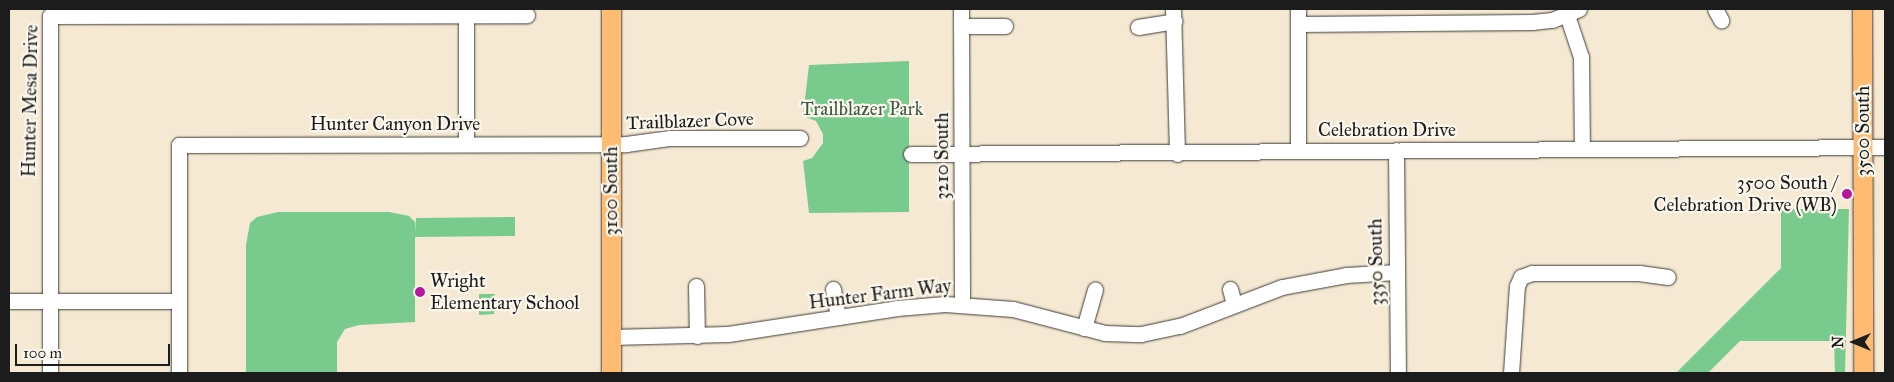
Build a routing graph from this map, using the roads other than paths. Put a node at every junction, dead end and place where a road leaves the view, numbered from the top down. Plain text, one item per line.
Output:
1 (611, 9) edge
2 (961, 9) edge
3 (1862, 9) edge
4 (1571, 11) edge
5 (373, 12) edge
6 (466, 15) junction
7 (527, 15) dead end
8 (1174, 15) edge
9 (1298, 16) edge
10 (1424, 16) edge
11 (961, 26) junction
12 (1005, 26) dead end
13 (1138, 27) dead end
14 (800, 138) dead end
15 (466, 144) junction
16 (611, 144) junction
17 (1863, 148) junction
18 (1885, 148) edge
19 (1582, 149) junction
20 (1298, 150) junction
21 (1396, 150) junction
22 (911, 154) dead end
23 (962, 154) junction
24 (1177, 154) junction
25 (1397, 272) junction
26 (1668, 277) dead end
27 (696, 286) dead end
28 (833, 289) dead end
29 (1095, 290) dead end
30 (9, 301) edge
31 (50, 301) junction
32 (179, 301) junction
33 (962, 304) junction
34 (838, 317) junction
35 (1084, 328) junction
36 (697, 336) junction
37 (611, 337) junction
38 (50, 373) edge
39 (179, 373) edge
40 (611, 373) edge
41 (1398, 373) edge
42 (1511, 373) edge
43 (1863, 373) edge

1 - 16 main road, 3100 South
2 - 11 street, 3210 South
3 - 17 main road, 3500 South
4 - 10 street
4 - 19 street
5 - 6 street, Hunter Mesa Drive
5 - 31 street, Hunter Mesa Drive
6 - 7 street, Hunter Mesa Drive
6 - 15 street
8 - 13 street
8 - 24 street
9 - 10 street
9 - 20 street
11 - 12 street
11 - 23 street, 3210 South
14 - 16 street, Trailblazer Cove
15 - 16 street, Hunter Canyon Drive
15 - 32 street, Hunter Canyon Drive
16 - 37 main road, 3100 South
17 - 18 street, Celebration Drive
17 - 19 street, Celebration Drive
17 - 43 main road, 3500 South
19 - 21 street, Celebration Drive
20 - 21 street, Celebration Drive
20 - 24 street, Celebration Drive
21 - 25 street, 3350 South
22 - 23 street, Celebration Drive
23 - 24 street, Celebration Drive
23 - 33 street, 3210 South
25 - 35 street, Hunter Farm Way
25 - 41 street, 3350 South
26 - 42 street
27 - 36 street
28 - 34 street
29 - 35 street
30 - 31 street
31 - 32 street
31 - 38 street
32 - 39 street
33 - 34 street, Hunter Farm Way
33 - 35 street, Hunter Farm Way
34 - 36 street, Hunter Farm Way
36 - 37 street, Hunter Farm Way
37 - 40 main road, 3100 South

